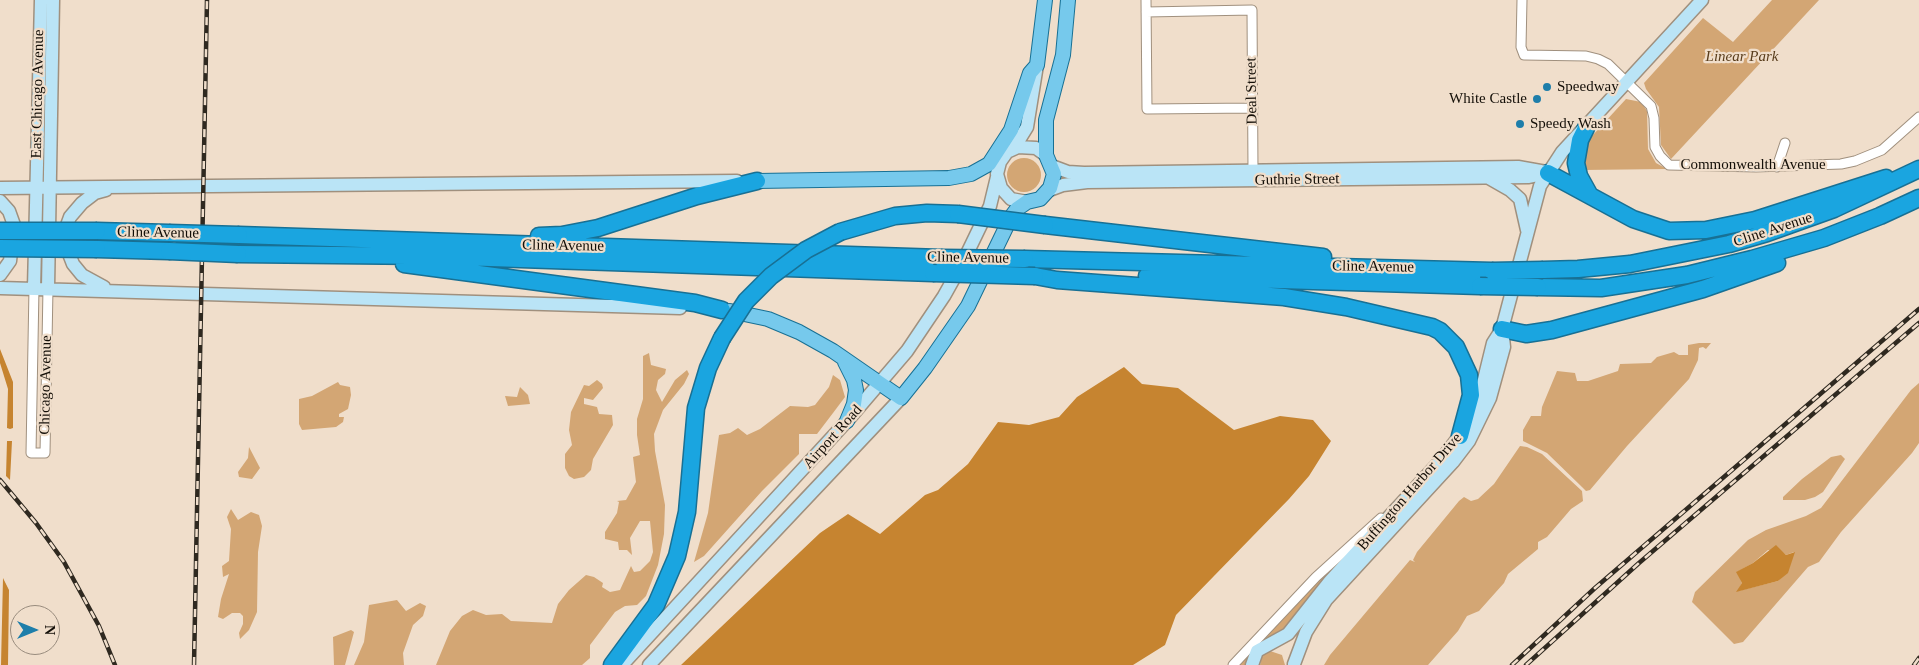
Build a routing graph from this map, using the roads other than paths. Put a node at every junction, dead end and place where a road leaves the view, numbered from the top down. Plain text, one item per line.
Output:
1 (41, 0) edge
2 (53, 0) edge
3 (1045, 0) edge
4 (1068, 0) edge
5 (1146, 0) edge
6 (1522, 0) edge
7 (1702, 0) edge
8 (1146, 12) junction
9 (1037, 65) junction
10 (1628, 82) junction
11 (1252, 108) junction
12 (1919, 117) edge
13 (1586, 128) junction
14 (1785, 143) dead end
15 (1011, 150) junction
16 (1049, 161) junction
17 (989, 164) junction
18 (1777, 167) junction
19 (1917, 170) edge
20 (1253, 171) junction
21 (1548, 173) junction
22 (1420, 174) junction
23 (997, 177) junction
24 (1489, 178) junction
25 (757, 181) junction
26 (36, 187) junction
27 (50, 187) junction
28 (118, 187) junction
29 (0, 188) edge
30 (1047, 191) junction
31 (1589, 194) junction
32 (1919, 198) edge
33 (0, 201) edge
34 (1027, 202) junction
35 (0, 231) edge
36 (1528, 236) junction
37 (1824, 238) junction
38 (396, 241) junction
39 (0, 248) edge
40 (340, 256) junction
41 (1423, 268) junction
42 (0, 275) edge
43 (1035, 276) junction
44 (0, 288) edge
45 (34, 288) junction
46 (48, 288) junction
47 (115, 290) junction
48 (722, 310) junction
49 (1502, 328) junction
50 (842, 357) junction
51 (880, 385) junction
52 (900, 398) junction
53 (847, 421) junction
54 (1460, 436) junction
55 (1416, 486) junction
56 (1270, 643) junction
57 (1294, 664) edge
58 (612, 665) edge
59 (622, 665) edge
60 (649, 665) edge
61 (1233, 665) edge
62 (1252, 665) edge

1 - 26 main road, East Chicago Avenue
2 - 27 main road, East Chicago Avenue
3 - 9 main road
4 - 16 main road
5 - 8 street
6 - 10 street
7 - 10 main road
8 - 11 street
8 - 11 street, Deal Street
9 - 15 main road
9 - 17 main road
10 - 13 main road
10 - 18 street, Commonwealth Avenue
11 - 20 street, Deal Street
12 - 18 street, Commonwealth Avenue
13 - 21 main road
13 - 31 highway
14 - 18 street
15 - 16 main road
15 - 17 main road
15 - 23 main road
16 - 20 main road, Guthrie Street
16 - 30 main road
17 - 25 main road
19 - 31 highway
19 - 41 highway, Cline Avenue, bridge
20 - 22 main road, Guthrie Street
21 - 22 main road, Guthrie Street
21 - 24 main road, Guthrie Street
21 - 31 highway
21 - 36 main road
22 - 24 main road, Guthrie Street
22 - 30 main road, Guthrie Street
23 - 34 main road
23 - 51 main road, Airport Road
24 - 36 main road
25 - 28 main road
25 - 38 highway
26 - 27 main road
26 - 29 main road
26 - 45 main road, Chicago Avenue
27 - 28 main road
27 - 46 main road, Chicago Avenue
28 - 47 main road
30 - 34 main road
32 - 37 highway, Cline Avenue
33 - 42 main road
34 - 52 main road, Airport Road
35 - 38 highway, Cline Avenue, bridge
36 - 49 main road
37 - 43 highway, Cline Avenue, bridge
37 - 49 highway
38 - 41 highway, Cline Avenue, bridge
39 - 40 highway, Cline Avenue, bridge
40 - 43 highway, Cline Avenue, bridge
40 - 48 highway
41 - 58 highway, bridge
43 - 54 highway
44 - 45 main road
45 - 46 main road
45 - 46 street, Chicago Avenue
46 - 47 main road
47 - 48 main road
48 - 50 main road
49 - 54 main road, Buffington Harbor Drive
49 - 57 main road, Buffington Harbor Drive
50 - 51 main road
50 - 53 main road
51 - 52 main road
51 - 53 main road, Airport Road
52 - 60 main road, Airport Road
53 - 59 main road, Airport Road
54 - 55 main road, Buffington Harbor Drive
55 - 56 main road, Buffington Harbor Drive
55 - 61 street
56 - 57 main road
56 - 62 main road, Buffington Harbor Drive

